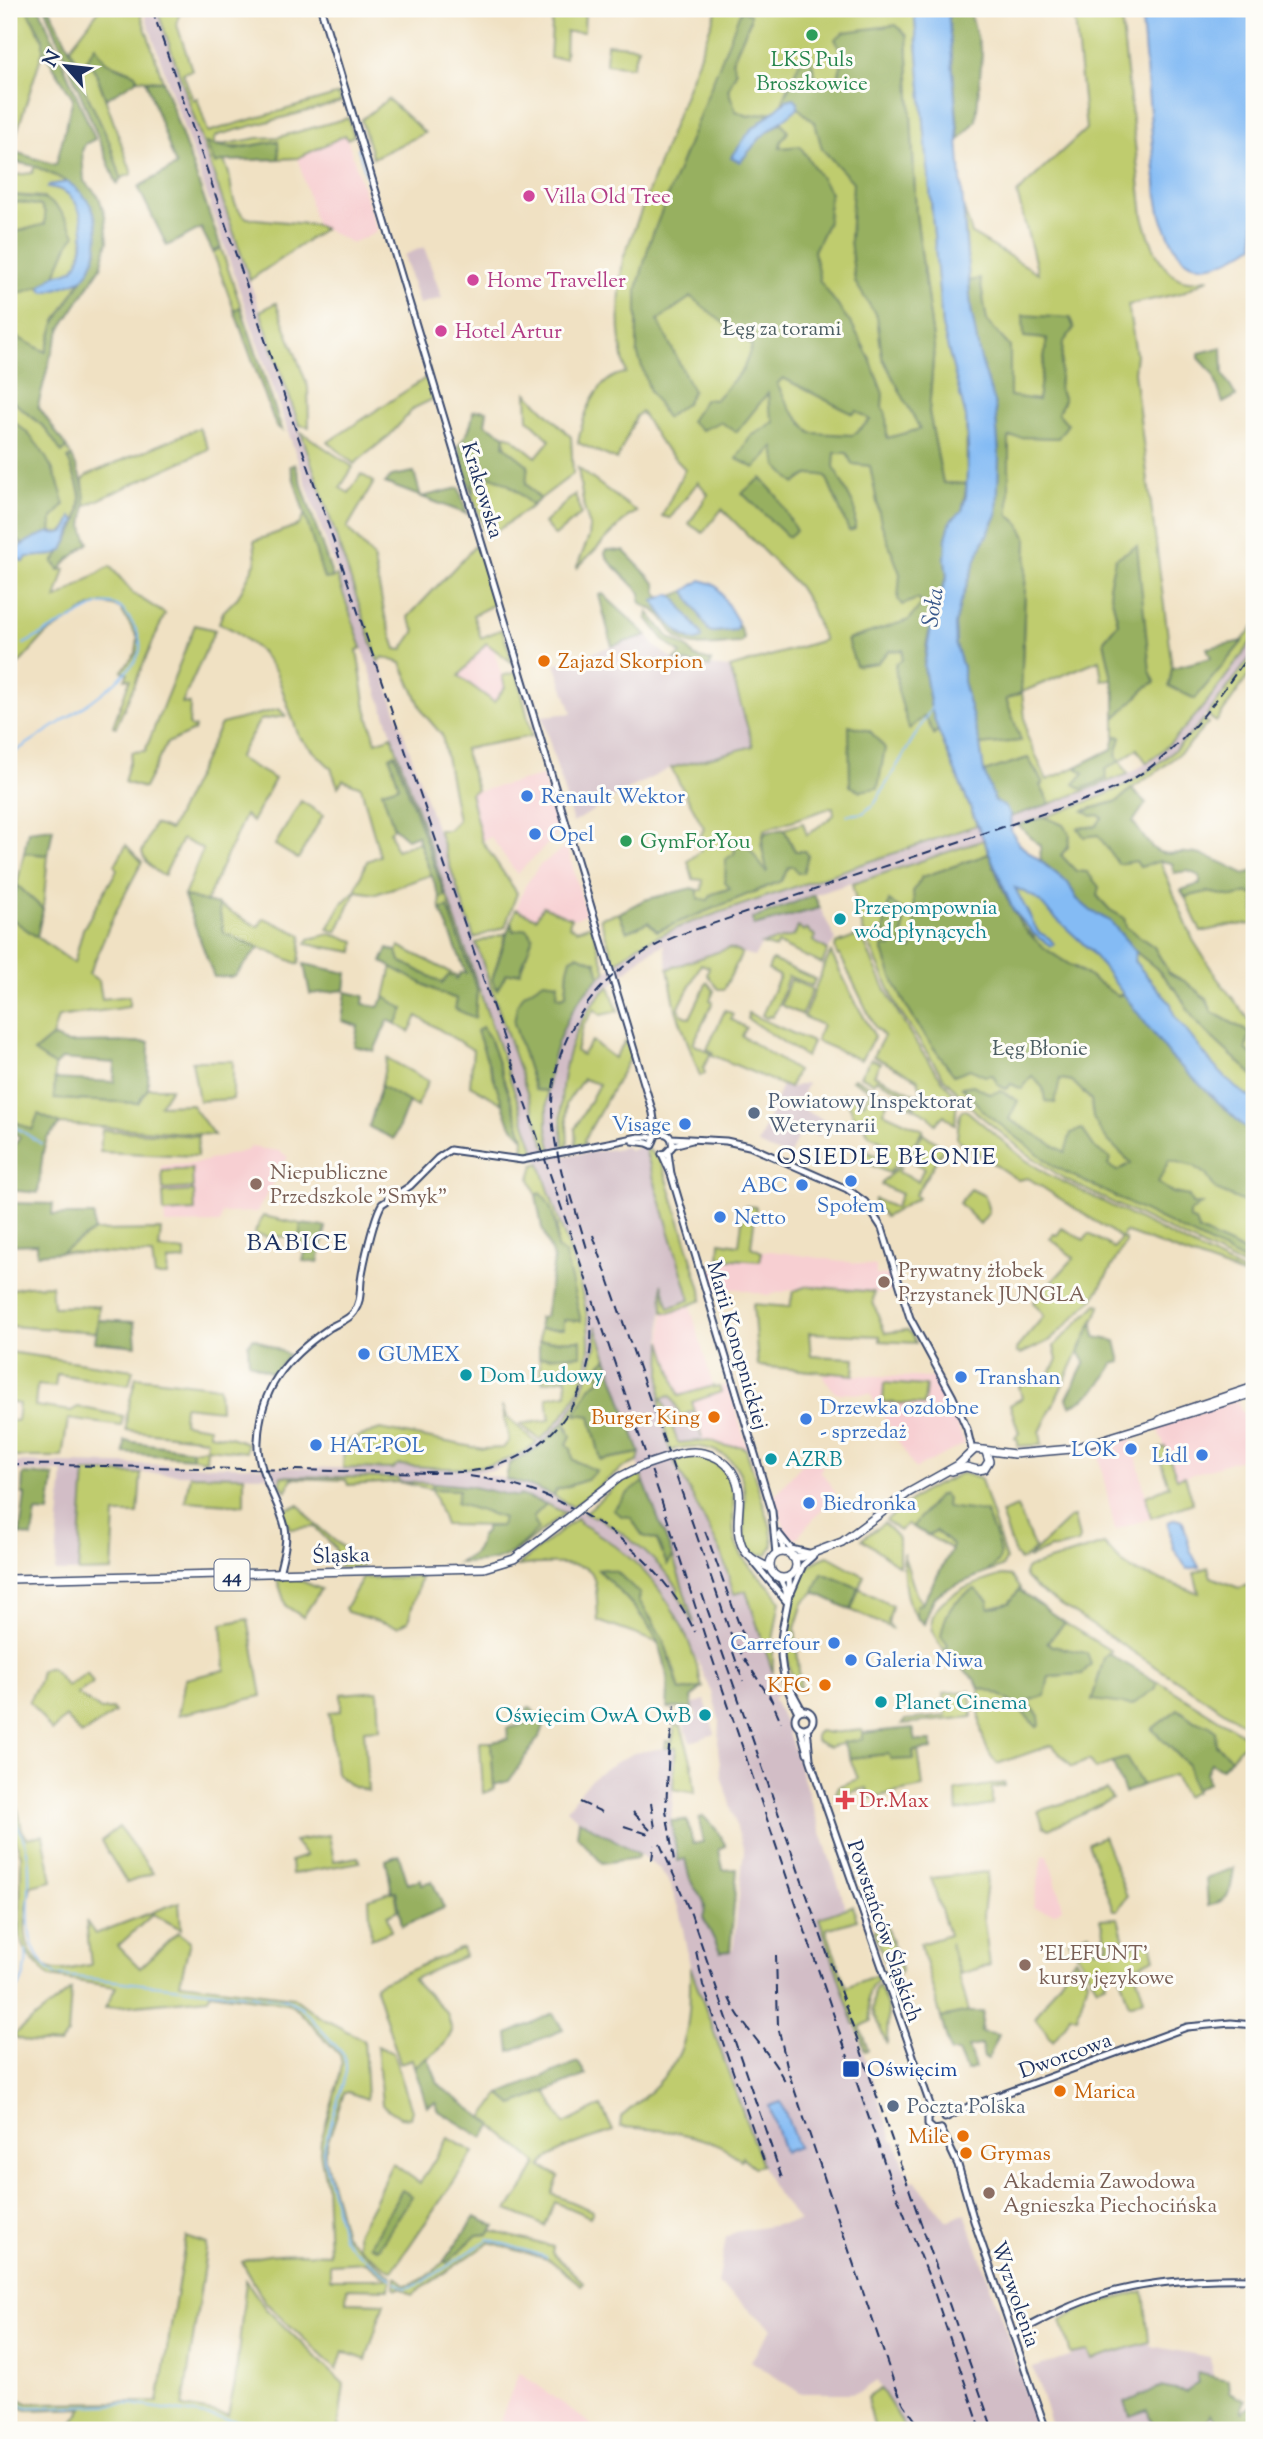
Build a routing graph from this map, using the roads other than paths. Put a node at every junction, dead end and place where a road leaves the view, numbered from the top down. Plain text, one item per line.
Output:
1 (321, 9) edge
2 (658, 1135) junction
3 (630, 1141) junction
4 (672, 1141) junction
5 (652, 1145) junction
6 (665, 1153) junction
7 (1254, 1387) edge
8 (1254, 1395) edge
9 (1160, 1420) junction
10 (967, 1429) junction
11 (984, 1450) junction
12 (970, 1454) junction
13 (1014, 1454) junction
14 (989, 1461) junction
15 (970, 1467) junction
16 (945, 1474) junction
17 (775, 1525) junction
18 (779, 1534) junction
19 (744, 1550) junction
20 (815, 1553) junction
21 (751, 1558) junction
22 (776, 1559) junction
23 (794, 1562) junction
24 (279, 1574) junction
25 (784, 1577) junction
26 (9, 1579) edge
27 (788, 1598) junction
28 (800, 1711) junction
29 (800, 1727) junction
30 (807, 1727) junction
31 (810, 1759) junction
32 (1254, 2025) edge
33 (933, 2113) junction
34 (945, 2118) junction
35 (941, 2129) junction
36 (1254, 2279) edge
37 (1013, 2335) junction
38 (1046, 2430) edge

1 - 2 street, Krakowska
2 - 3 street
2 - 4 street
2 - 5 street
3 - 5 street
3 - 24 street
4 - 6 street
4 - 10 street
5 - 6 street
6 - 17 street, Marii Konopnickiej
7 - 9 main road
8 - 9 main road
9 - 13 main road
10 - 11 street
10 - 12 street
11 - 12 main road
11 - 13 main road
11 - 14 main road
12 - 15 main road
12 - 16 main road
13 - 14 main road
14 - 15 main road
15 - 16 main road
16 - 20 main road
17 - 18 street, Marii Konopnickiej
17 - 22 street, Marii Konopnickiej
18 - 20 street
18 - 22 street, Marii Konopnickiej
19 - 21 main road
19 - 22 main road
19 - 24 main road, Śląska / 44, bridge
20 - 23 main road
20 - 27 street
21 - 22 main road
21 - 27 street
22 - 23 main road
22 - 25 main road
23 - 25 main road
24 - 26 main road, Śląska / 44
25 - 27 street
27 - 28 street
28 - 29 street
28 - 30 street
29 - 30 street
29 - 31 street, Powstańców Śląskich
30 - 31 street, Powstańców Śląskich
31 - 33 street, Powstańców Śląskich
32 - 34 street, Dworcowa
33 - 34 street
33 - 35 street
34 - 35 street
35 - 37 street, Wyzwolenia
36 - 37 street
37 - 38 street, Wyzwolenia

